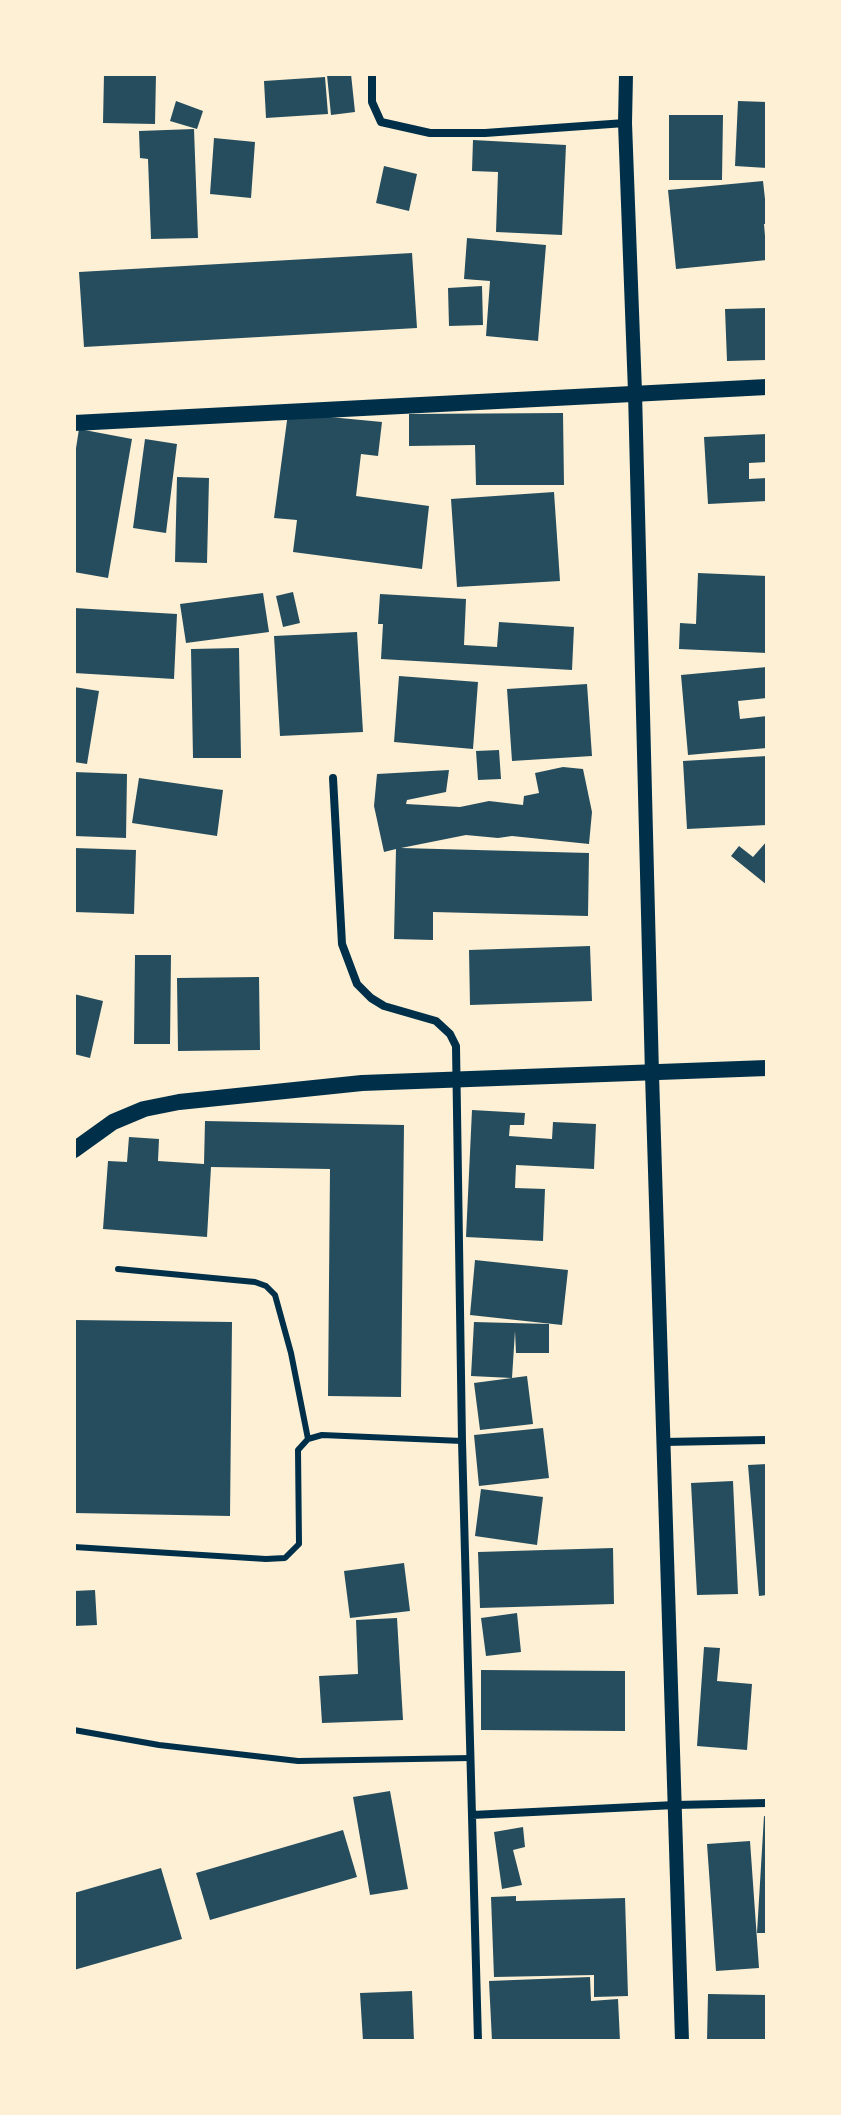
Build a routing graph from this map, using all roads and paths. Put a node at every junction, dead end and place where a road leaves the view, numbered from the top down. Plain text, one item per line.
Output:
1 (372, 74) edge
2 (626, 74) edge
3 (625, 123) junction
4 (767, 387) edge
5 (635, 392) junction
6 (74, 423) edge
7 (333, 778) dead end
8 (767, 1068) edge
9 (652, 1074) junction
10 (457, 1081) junction
11 (74, 1150) edge
12 (118, 1269) dead end
13 (308, 1439) junction
14 (767, 1440) edge
15 (462, 1441) junction
16 (664, 1442) junction
17 (74, 1547) edge
18 (74, 1730) edge
19 (471, 1758) junction
20 (767, 1803) edge
21 (675, 1805) junction
22 (472, 1815) junction
23 (478, 2041) edge
24 (682, 2041) edge

1 - 3 street
2 - 3 street
3 - 5 street
4 - 5 main road
5 - 6 main road
5 - 9 street
7 - 10 street
8 - 9 main road
9 - 10 main road
9 - 16 street
10 - 11 main road
10 - 15 street
12 - 13 lane
13 - 15 lane
13 - 17 lane
14 - 16 street
15 - 19 street
16 - 21 street
18 - 19 lane
19 - 22 street
20 - 21 street
21 - 22 street
21 - 24 street
22 - 23 street

